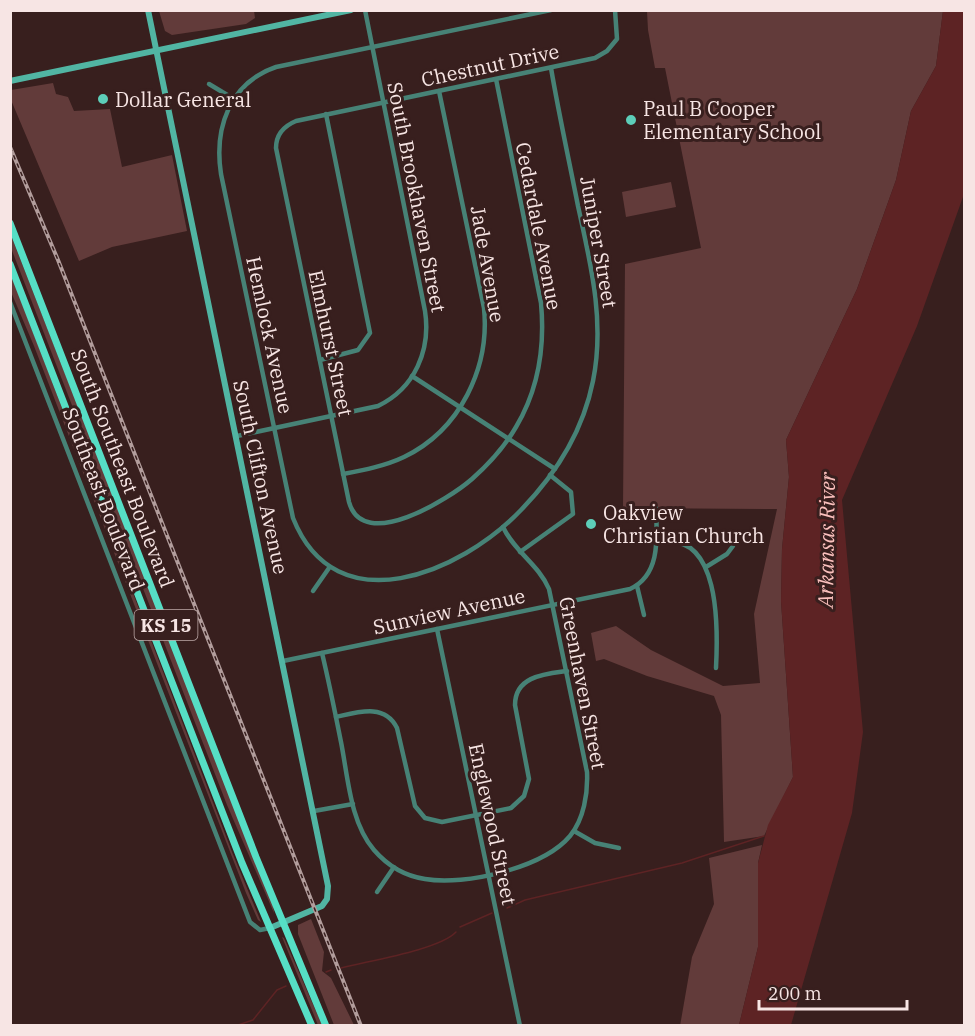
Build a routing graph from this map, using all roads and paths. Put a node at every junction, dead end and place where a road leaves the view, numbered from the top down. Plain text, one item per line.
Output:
1 (148, 10) edge
2 (351, 10) edge
3 (365, 10) edge
4 (551, 10) edge
5 (615, 10) edge
6 (327, 13) edge
7 (372, 47) junction
8 (156, 51) junction
9 (550, 68) junction
10 (496, 80) junction
11 (10, 81) edge
12 (208, 84) dead end
13 (439, 91) junction
14 (234, 99) junction
15 (382, 102) junction
16 (326, 114) junction
17 (276, 140) joint
18 (10, 223) edge
19 (10, 264) edge
20 (10, 302) edge
21 (320, 360) junction
22 (412, 376) junction
23 (460, 407) junction
24 (330, 417) junction
25 (274, 428) junction
26 (237, 436) junction
27 (509, 438) junction
28 (555, 469) junction
29 (343, 474) junction
30 (550, 476) junction
31 (656, 508) dead end
32 (388, 522) joint
33 (503, 527) junction
34 (657, 543) junction
35 (733, 546) dead end
36 (520, 552) junction
37 (706, 567) junction
38 (329, 568) junction
39 (637, 586) junction
40 (313, 591) dead end
41 (553, 605) junction
42 (644, 615) dead end
43 (437, 629) junction
44 (322, 652) junction
45 (282, 661) junction
46 (716, 668) dead end
47 (567, 670) junction
48 (336, 717) junction
49 (353, 804) junction
50 (314, 811) junction
51 (476, 815) junction
52 (574, 831) junction
53 (619, 848) dead end
54 (393, 867) junction
55 (488, 873) junction
56 (377, 892) dead end
57 (283, 924) junction
58 (270, 928) junction
59 (312, 1026) edge
60 (326, 1026) edge
61 (520, 1026) edge

1 - 8 street, South Clifton Avenue
2 - 6 street
3 - 7 street, South Brookhaven Street
4 - 7 street
5 - 9 street, Chestnut Drive
6 - 8 street
7 - 14 street
7 - 15 street, South Brookhaven Street
8 - 11 street
8 - 26 street, South Clifton Avenue
9 - 10 street, Chestnut Drive
9 - 28 street, Juniper Street
10 - 13 street, Chestnut Drive
10 - 27 street, Cedardale Avenue
12 - 14 street
13 - 15 street, Chestnut Drive
13 - 23 street, Jade Avenue
14 - 25 street, Hemlock Avenue
15 - 16 street, Chestnut Drive
15 - 22 street, South Brookhaven Street
16 - 17 street, Chestnut Drive
16 - 21 street
17 - 21 street, Elmhurst Street
18 - 57 main road, South Southeast Boulevard / KS 15
19 - 58 main road, South Southeast Boulevard / KS 15
20 - 58 street, Southeast Boulevard
21 - 24 street, Elmhurst Street
22 - 23 street
22 - 24 street, South Brookhaven Street
23 - 27 street
23 - 29 street, Jade Avenue
24 - 25 street, South Brookhaven Street
24 - 29 street, Elmhurst Street
25 - 26 street, South Brookhaven Street
25 - 38 street, Hemlock Avenue
26 - 45 street, South Clifton Avenue
27 - 28 street
27 - 32 street, Cedardale Avenue
28 - 30 street, Juniper Street
29 - 32 street, Elmhurst Street
30 - 33 street, Juniper Street
30 - 36 street
31 - 34 street
33 - 36 street, Greenhaven Street
33 - 38 street, Juniper Street
34 - 37 street
34 - 39 street
35 - 37 street
36 - 41 street, Greenhaven Street
37 - 46 street
38 - 40 street
39 - 41 street, Sunview Avenue
39 - 42 street
41 - 43 street, Sunview Avenue
41 - 47 street, Greenhaven Street
43 - 44 street, Sunview Avenue
43 - 51 street, Englewood Street
44 - 45 street, Sunview Avenue
44 - 48 street
45 - 50 street, South Clifton Avenue
47 - 51 street
47 - 52 street, Greenhaven Street
48 - 49 street
48 - 51 street
49 - 50 street
49 - 54 street
50 - 57 street, South Clifton Avenue
51 - 55 street, Englewood Street
52 - 53 street
52 - 55 street, Greenhaven Street
54 - 55 street, Greenhaven Street
54 - 56 street
55 - 61 street, Englewood Street
57 - 58 street
57 - 60 main road, South Southeast Boulevard / KS 15
58 - 59 main road, South Southeast Boulevard / KS 15

